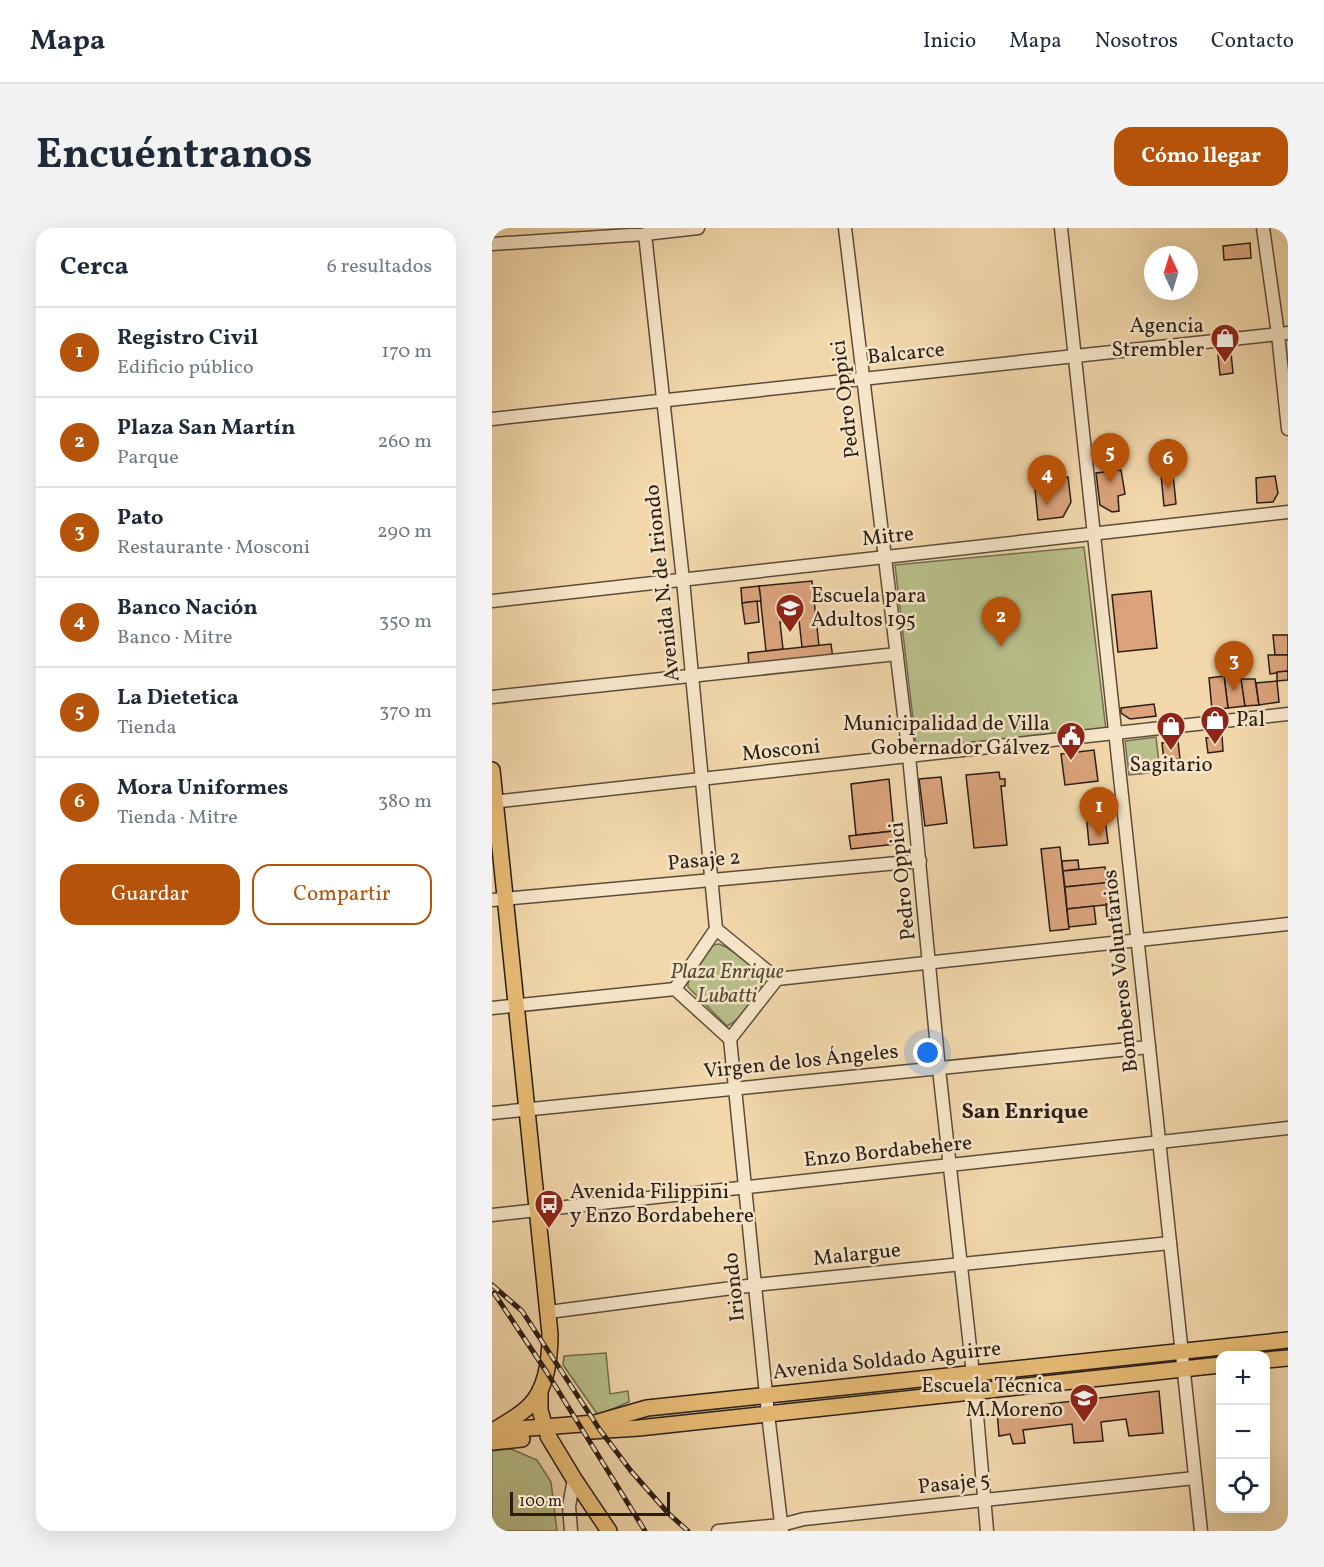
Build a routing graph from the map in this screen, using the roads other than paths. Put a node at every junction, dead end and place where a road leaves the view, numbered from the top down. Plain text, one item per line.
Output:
1 (699, 228) edge
2 (845, 228) edge
3 (1061, 228) edge
4 (1263, 228) edge
5 (645, 234) junction
6 (492, 244) edge
7 (1283, 334) edge
8 (1075, 356) junction
9 (863, 378) junction
10 (663, 401) junction
11 (492, 419) edge
12 (1288, 429) edge
13 (1288, 512) edge
14 (1094, 534) junction
15 (884, 557) junction
16 (683, 580) junction
17 (492, 601) edge
18 (897, 654) junction
19 (693, 676) junction
20 (492, 698) edge
21 (1288, 714) edge
22 (1115, 733) junction
23 (909, 756) junction
24 (492, 770) edge
25 (703, 779) junction
26 (494, 802) edge
27 (920, 861) junction
28 (712, 880) junction
29 (499, 899) edge
30 (1288, 924) edge
31 (716, 928) junction
32 (1137, 940) junction
33 (930, 962) junction
34 (777, 979) junction
35 (675, 989) junction
36 (517, 1005) junction
37 (492, 1008) edge
38 (730, 1039) junction
39 (1149, 1047) junction
40 (939, 1069) junction
41 (735, 1088) junction
42 (528, 1110) junction
43 (492, 1113) edge
44 (1288, 1128) edge
45 (1159, 1142) junction
46 (951, 1165) junction
47 (745, 1187) junction
48 (538, 1210) junction
49 (492, 1215) edge
50 (1170, 1243) junction
51 (961, 1264) junction
52 (755, 1285) junction
53 (549, 1312) junction
54 (1288, 1340) edge
55 (1182, 1351) junction
56 (1288, 1358) edge
57 (1270, 1360) edge
58 (1216, 1366) edge
59 (1183, 1369) junction
60 (973, 1373) junction
61 (540, 1390) junction
62 (975, 1392) junction
63 (766, 1395) junction
64 (768, 1414) junction
65 (547, 1432) junction
66 (492, 1435) edge
67 (1195, 1478) junction
68 (574, 1479) junction
69 (986, 1501) junction
70 (781, 1528) edge
71 (571, 1531) edge
72 (609, 1531) edge
73 (718, 1531) edge
74 (987, 1531) edge
75 (1201, 1531) edge

1 - 5 street
2 - 9 street, Pedro Oppici
3 - 8 street, Bomberos Voluntarios
4 - 7 street
5 - 6 street
5 - 10 street, Avenida N. de Iriondo
7 - 8 street, Balcarce
7 - 12 street
8 - 9 street, Balcarce
8 - 14 street, Bomberos Voluntarios
9 - 10 street, Balcarce
9 - 15 street, Pedro Oppici
10 - 11 street, Balcarce
10 - 16 street, Avenida N. de Iriondo
13 - 14 street, Mitre
14 - 15 street, Mitre
14 - 22 street, Bomberos Voluntarios
15 - 16 street, Mitre
15 - 18 street, Pedro Oppici
16 - 17 street, Mitre
16 - 19 street, Avenida N. de Iriondo
18 - 19 street
18 - 23 street, Pedro Oppici
19 - 20 street
19 - 25 street, Avenida N. de Iriondo
21 - 22 street, Mosconi
22 - 23 street, Mosconi
22 - 32 street, Bomberos Voluntarios
23 - 25 street, Mosconi
23 - 27 street, Pedro Oppici
24 - 26 main road
25 - 26 street, Mosconi
25 - 28 street, Avenida N. de Iriondo
26 - 29 main road
27 - 28 street, Pasaje 2
27 - 33 street, Pedro Oppici
28 - 29 street, Pasaje 2
28 - 31 street, Avenida N. de Iriondo
29 - 36 main road
30 - 32 street
31 - 34 street
31 - 35 street
32 - 33 street
32 - 39 street, Bomberos Voluntarios
33 - 34 street
33 - 40 street, Pedro Oppici
34 - 38 street
35 - 36 street
35 - 38 street
36 - 37 street
36 - 42 main road
38 - 41 street, Iriondo
39 - 40 street, Virgen de los Ángeles
39 - 45 street, Bomberos Voluntarios
40 - 41 street, Virgen de los Ángeles
40 - 46 street, Pedro Oppici
41 - 42 street, Virgen de los Ángeles
41 - 47 street, Iriondo
42 - 43 street, Virgen de los Ángeles
42 - 48 main road
44 - 45 street, Enzo Bordabehere
45 - 46 street, Enzo Bordabehere
45 - 50 street, Bomberos Voluntarios
46 - 47 street, Enzo Bordabehere
46 - 51 street, Pedro Oppici
47 - 48 street, Enzo Bordabehere
47 - 52 street, Iriondo
48 - 49 street, Enzo Bordabehere
48 - 53 main road
50 - 51 street, Malargue
50 - 55 street, Bomberos Voluntarios
51 - 52 street, Malargue
51 - 60 street, Pedro Oppici
52 - 53 street, Malargue
52 - 63 street, Iriondo
53 - 61 main road
54 - 55 main road, Avenida Soldado Aguirre
55 - 59 street, Bomberos Voluntarios
55 - 60 main road, Avenida Soldado Aguirre
56 - 57 main road
58 - 59 main road, Avenida Soldado Aguirre
59 - 62 main road, Avenida Soldado Aguirre
59 - 67 street, Bomberos Voluntarios
60 - 62 street, Pedro Oppici
60 - 63 main road, Avenida Soldado Aguirre
61 - 65 main road
61 - 66 main road
62 - 64 main road, Avenida Soldado Aguirre
62 - 69 street, Pedro Oppici
63 - 64 street, Iriondo
63 - 65 main road, Avenida Soldado Aguirre
64 - 65 main road, Avenida Soldado Aguirre
64 - 70 street, Iriondo
65 - 66 main road, Avenida Soldado Aguirre
65 - 68 main road
67 - 69 street, Pasaje 5
67 - 75 street, Bomberos Voluntarios
68 - 71 street
68 - 72 main road
69 - 70 street, Pasaje 5
69 - 74 street, Pedro Oppici
70 - 73 street, Pasaje 5

